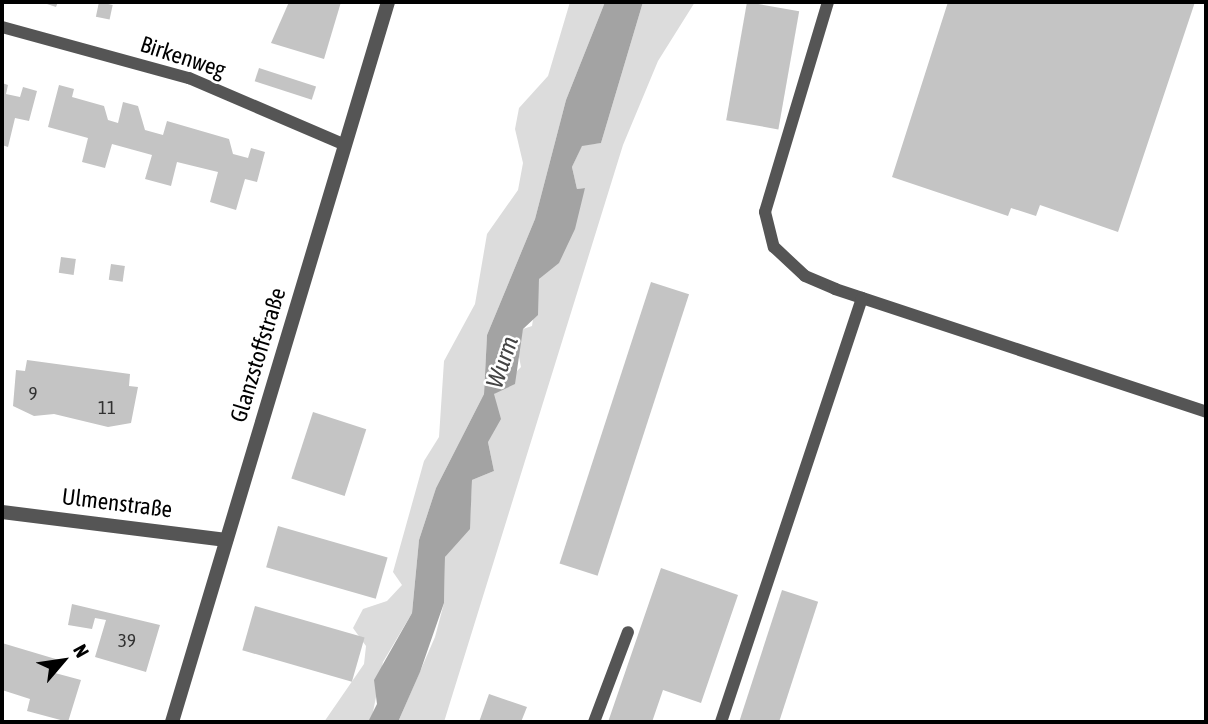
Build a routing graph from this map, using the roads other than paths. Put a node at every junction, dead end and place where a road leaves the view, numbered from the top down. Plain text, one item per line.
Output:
1 (388, 2) edge
2 (828, 2) edge
3 (2, 27) edge
4 (345, 145) junction
5 (862, 298) junction
6 (1206, 412) edge
7 (2, 512) edge
8 (226, 540) junction
9 (628, 632) dead end
10 (172, 722) edge
11 (594, 722) edge
12 (721, 722) edge

1 - 4 street, Glanzstoffstraße
2 - 5 lane
3 - 4 lane, Birkenweg
4 - 8 street, Glanzstoffstraße
5 - 6 lane
5 - 12 lane
7 - 8 street, Ulmenstraße
8 - 10 street, Glanzstoffstraße
9 - 11 lane

